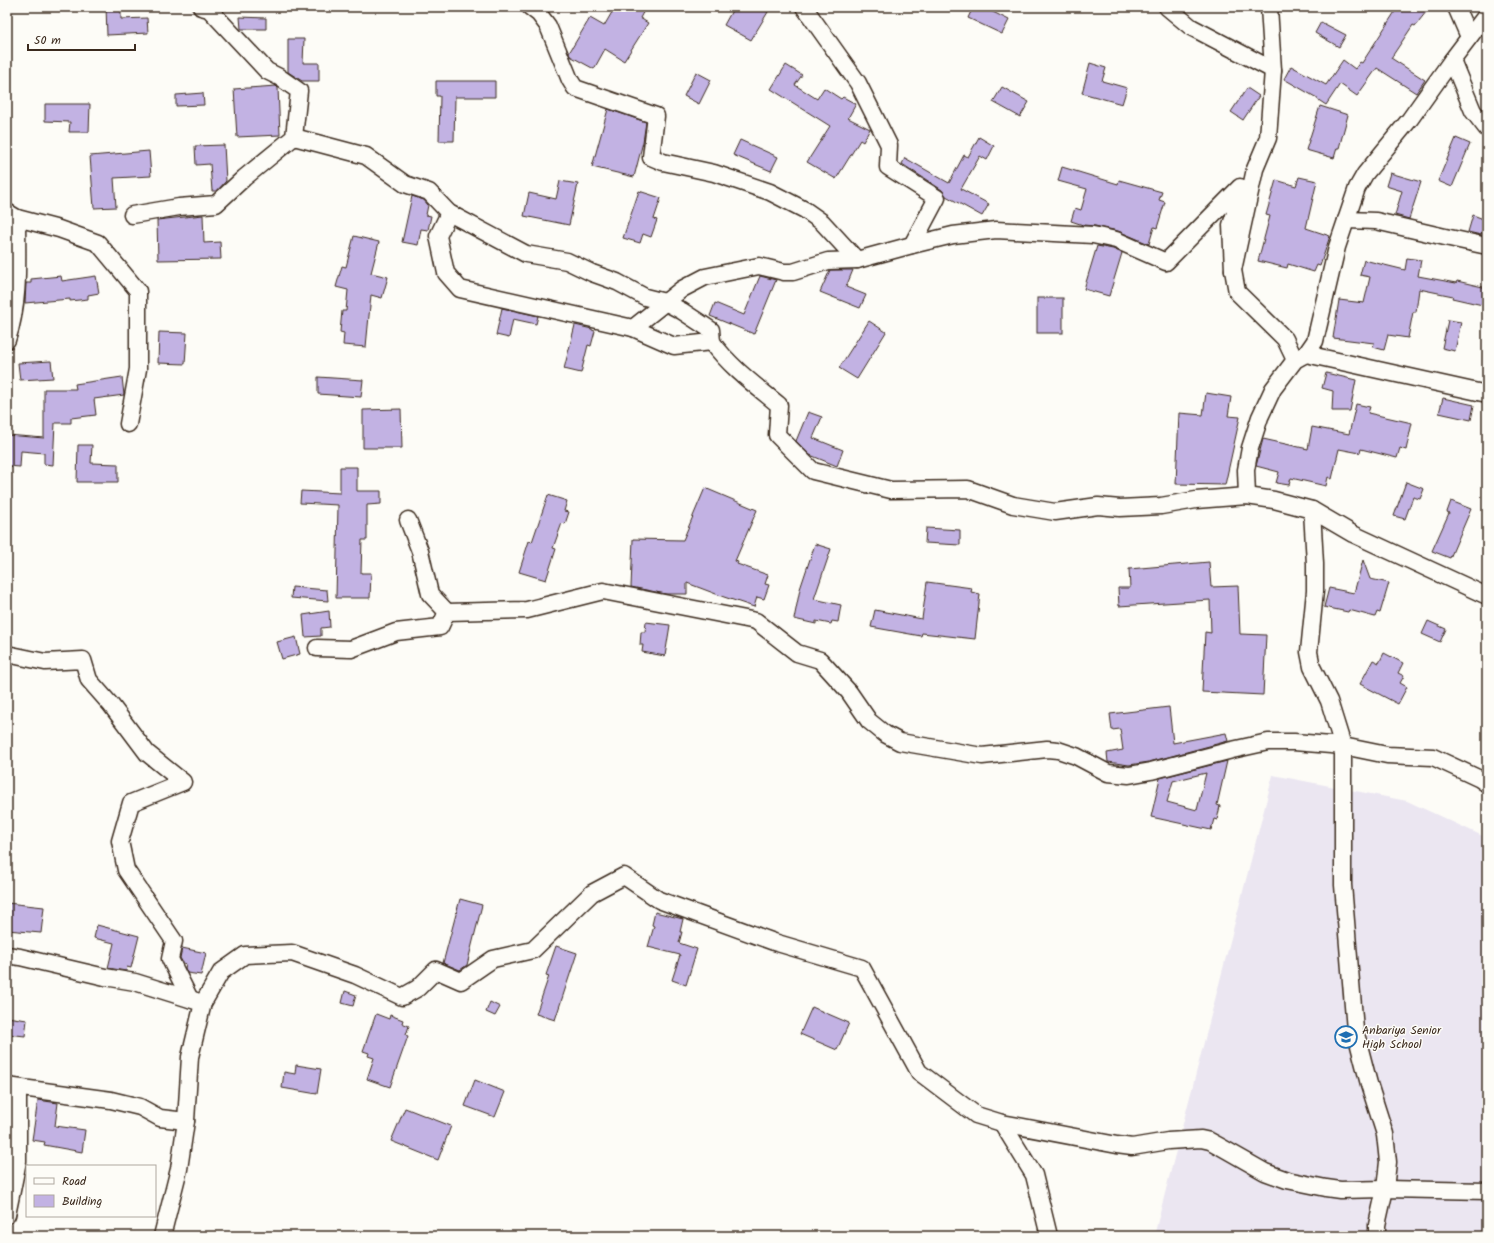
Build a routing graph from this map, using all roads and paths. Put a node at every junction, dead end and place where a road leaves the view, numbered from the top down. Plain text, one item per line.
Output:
1 (201, 7) edge
2 (530, 7) edge
3 (804, 7) edge
4 (1166, 7) edge
5 (1269, 7) edge
6 (1456, 7) edge
7 (1487, 14) edge
8 (1470, 37) junction
9 (1452, 60) junction
10 (1273, 70) junction
11 (1487, 129) edge
12 (294, 137) junction
13 (449, 214) junction
14 (12, 215) edge
15 (132, 216) dead end
16 (1346, 220) junction
17 (912, 245) junction
18 (1487, 246) edge
19 (857, 260) junction
20 (1233, 270) junction
21 (665, 302) junction
22 (633, 328) junction
23 (7, 340) edge
24 (712, 342) junction
25 (1301, 357) junction
26 (1487, 394) edge
27 (128, 424) dead end
28 (1247, 496) junction
29 (1312, 510) junction
30 (408, 520) dead end
31 (1487, 596) edge
32 (446, 612) junction
33 (317, 648) dead end
34 (7, 654) edge
35 (1343, 746) junction
36 (1487, 784) edge
37 (7, 955) edge
38 (197, 1001) junction
39 (12, 1087) edge
40 (186, 1121) junction
41 (1002, 1123) junction
42 (1385, 1188) junction
43 (1487, 1191) edge
44 (7, 1215) edge
45 (162, 1236) edge
46 (1049, 1236) edge
47 (1377, 1236) edge

1 - 12 street
2 - 19 street
3 - 17 street
4 - 10 street
5 - 10 street
6 - 8 street
7 - 8 street
8 - 9 street
9 - 11 street
9 - 16 street
10 - 20 street
12 - 13 street
12 - 15 street
13 - 21 street
13 - 22 street
14 - 23 street
14 - 27 street
16 - 18 street
16 - 25 street
17 - 19 street
17 - 20 street
19 - 21 street
20 - 25 street
21 - 22 street
21 - 24 street
22 - 24 street
24 - 28 street
25 - 26 street
25 - 28 street
28 - 29 street
29 - 31 street
29 - 35 street
30 - 32 street
32 - 33 street
32 - 35 street
34 - 38 street
35 - 36 street
35 - 42 street
37 - 38 street
38 - 40 street
38 - 41 street
39 - 40 street
39 - 44 street
40 - 45 street
41 - 42 street
41 - 46 street
42 - 43 street
42 - 47 street

